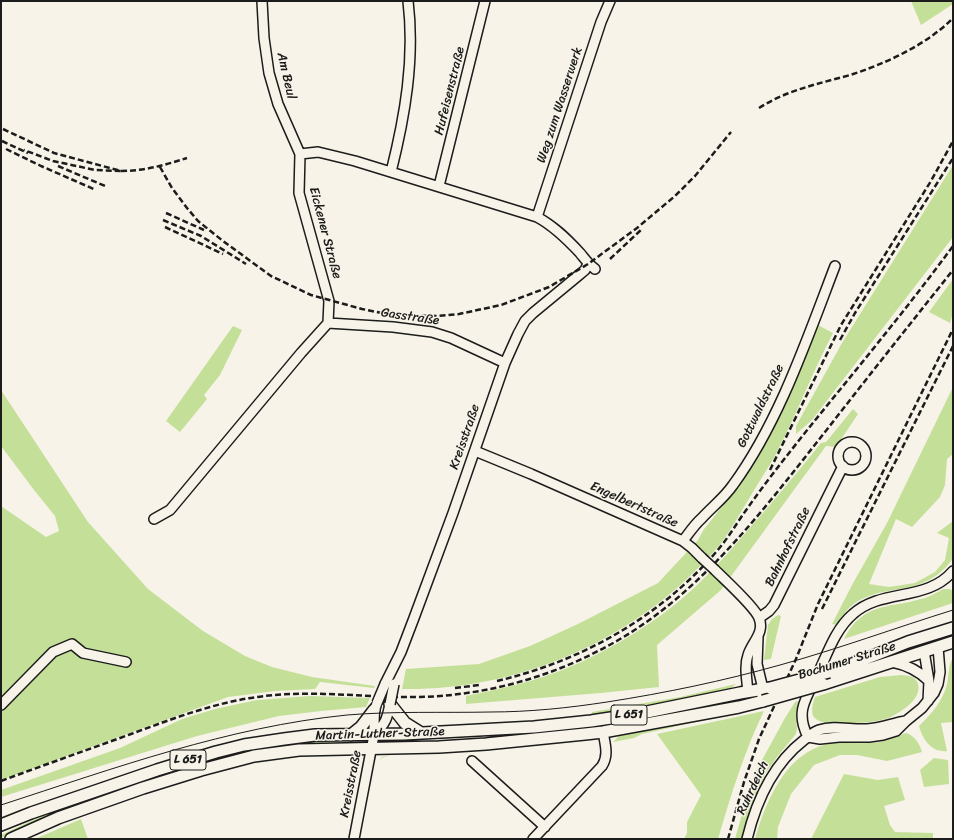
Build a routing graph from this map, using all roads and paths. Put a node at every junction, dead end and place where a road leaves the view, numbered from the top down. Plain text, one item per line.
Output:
1 (262, 1) edge
2 (408, 1) edge
3 (485, 1) edge
4 (610, 1) edge
5 (300, 154) junction
6 (391, 172) junction
7 (439, 186) junction
8 (537, 217) junction
9 (835, 266) dead end
10 (328, 323) junction
11 (505, 363) junction
12 (475, 451) junction
13 (843, 466) dead end
14 (154, 519) dead end
15 (683, 541) junction
16 (952, 574) edge
17 (759, 618) junction
18 (953, 628) edge
19 (934, 634) junction
20 (758, 637) junction
21 (920, 638) junction
22 (953, 642) edge
23 (938, 647) junction
24 (924, 651) junction
25 (126, 662) dead end
26 (892, 662) junction
27 (929, 681) junction
28 (389, 684) junction
29 (766, 689) junction
30 (748, 692) junction
31 (763, 701) junction
32 (928, 701) junction
33 (390, 704) junction
34 (749, 704) junction
35 (1, 705) edge
36 (376, 706) junction
37 (421, 732) junction
38 (603, 732) junction
39 (351, 735) junction
40 (374, 735) junction
41 (808, 737) junction
42 (371, 748) junction
43 (390, 748) junction
44 (472, 762) dead end
45 (1, 825) edge
46 (546, 827) junction
47 (11, 839) edge
48 (354, 839) edge
49 (534, 839) edge
50 (747, 839) edge

1 - 5 street, Am Beul
2 - 6 street
3 - 7 street, Hufeisenstraße
4 - 8 street, Weg zum Wasserwerk
5 - 6 street
5 - 10 street, Eickener Straße
6 - 7 street
7 - 8 street
8 - 11 street, Kreisstraße
9 - 15 street, Gottwaldstraße
10 - 11 street, Gasstraße
10 - 14 street
11 - 12 street, Kreisstraße
12 - 15 street, Engelbertstraße
12 - 28 street, Kreisstraße
13 - 17 street, Bahnhofstraße
15 - 17 street, Engelbertstraße, bridge
16 - 41 street
17 - 20 street
18 - 19 main road, Bochumer Straße / L 651
19 - 21 main road, Bochumer Straße / L 651
19 - 23 main road, Ruhrdeich
20 - 29 street
20 - 30 street
21 - 24 main road
21 - 29 main road, Bochumer Straße / L 651, bridge
22 - 23 main road, Bochumer Straße / L 651
23 - 24 main road, Bochumer Straße / L 651
23 - 32 street, Ruhrdeich
24 - 26 main road, Bochumer Straße / L 651
24 - 27 street
25 - 35 street
26 - 27 street
26 - 31 main road, Bochumer Straße / L 651, bridge
27 - 32 street
28 - 33 street, Kreisstraße, bridge
28 - 36 street, Kreisstraße, bridge
29 - 30 main road, Martin-Luther-Straße / L 651
29 - 31 main road
30 - 34 main road
30 - 37 main road, Martin-Luther-Straße / L 651
31 - 34 main road, Bochumer Straße / L 651
32 - 41 street, Ruhrdeich
33 - 37 main road
33 - 40 street, Kreisstraße
34 - 38 main road, Martin-Luther-Straße / L 651
36 - 39 main road
36 - 40 street, Kreisstraße
37 - 40 main road, Martin-Luther-Straße / L 651
38 - 43 main road, Martin-Luther-Straße / L 651
38 - 46 street
39 - 40 main road, Martin-Luther-Straße / L 651
39 - 45 main road, Martin-Luther-Straße / L 651
40 - 42 street, Kreisstraße
40 - 43 main road
41 - 50 street, Ruhrdeich
42 - 43 main road, Martin-Luther-Straße / L 651
42 - 47 main road, Martin-Luther-Straße / L 651
42 - 48 street, Kreisstraße
44 - 46 street
46 - 49 street

